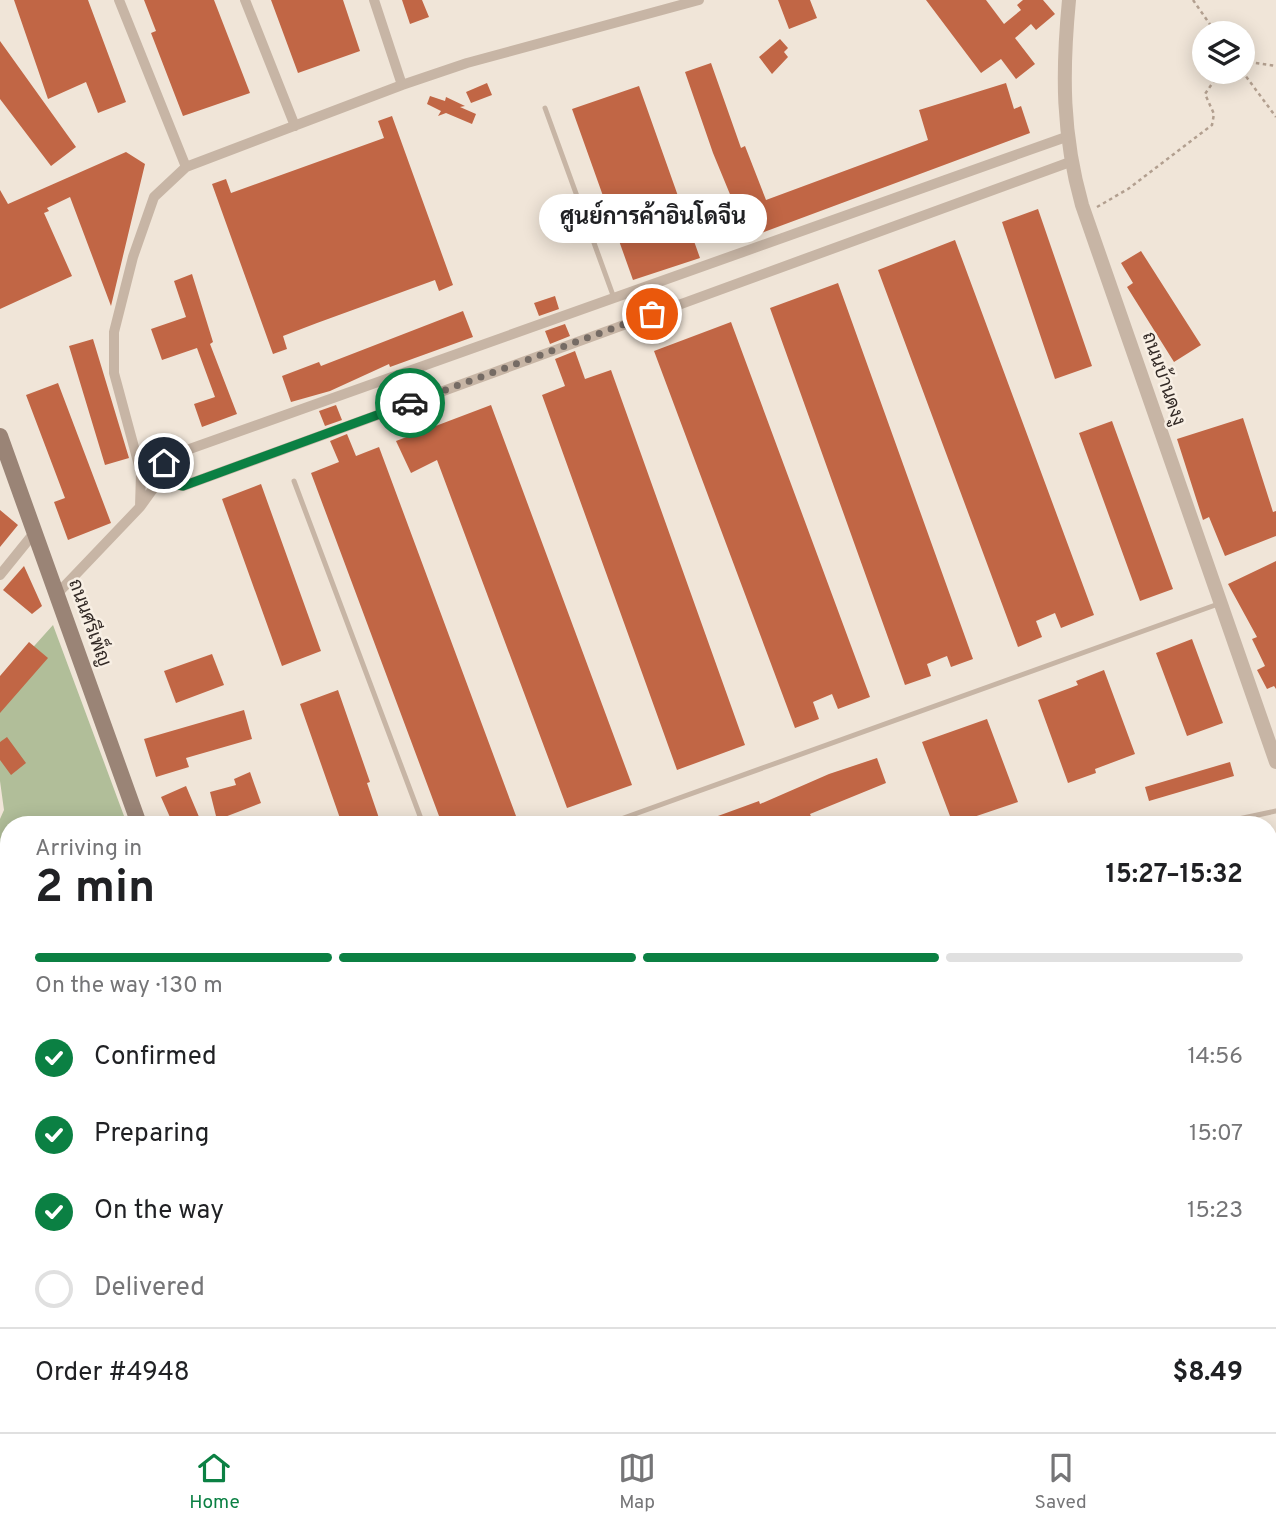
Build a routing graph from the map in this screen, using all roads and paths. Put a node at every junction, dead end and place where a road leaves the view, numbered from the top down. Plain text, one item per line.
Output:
1 (120, 0) edge
2 (245, 0) edge
3 (374, 0) edge
4 (699, 0) edge
5 (1069, 0) edge
6 (1193, 0) edge
7 (1208, 21) edge
8 (1255, 63) edge
9 (1276, 66) edge
10 (1212, 84) edge
11 (1252, 84) edge
12 (402, 85) junction
13 (545, 108) dead end
14 (1276, 117) edge
15 (295, 126) junction
16 (1066, 137) junction
17 (1070, 162) junction
18 (186, 167) junction
19 (1085, 214) junction
20 (614, 298) junction
21 (0, 436) edge
22 (163, 475) junction
23 (294, 481) dead end
24 (140, 507) junction
25 (34, 533) junction
26 (0, 575) edge
27 (57, 594) junction
28 (1221, 603) junction
29 (1276, 762) edge
30 (1276, 811) edge
31 (136, 816) edge
32 (419, 816) edge
33 (629, 816) edge
34 (1253, 816) edge

1 - 18 street
2 - 15 street
3 - 12 street
4 - 12 street
5 - 16 street, ถนนบ้านดงงู
6 - 7 path
8 - 9 path
10 - 19 path
11 - 14 path
12 - 15 street
13 - 20 lane
15 - 18 street
16 - 17 street, ถนนบ้านดงงู
16 - 20 street
17 - 19 street, ถนนบ้านดงงู
17 - 22 street
18 - 24 street
19 - 28 street, ถนนบ้านดงงู
20 - 22 street
21 - 25 main road, ถนนศรีเพ็ญ
22 - 24 street
23 - 32 lane
24 - 27 street
25 - 26 street
25 - 27 main road, ถนนศรีเพ็ญ
27 - 31 main road, ถนนศรีเพ็ญ
28 - 29 street, ถนนบ้านดงงู
28 - 33 lane
30 - 34 lane

